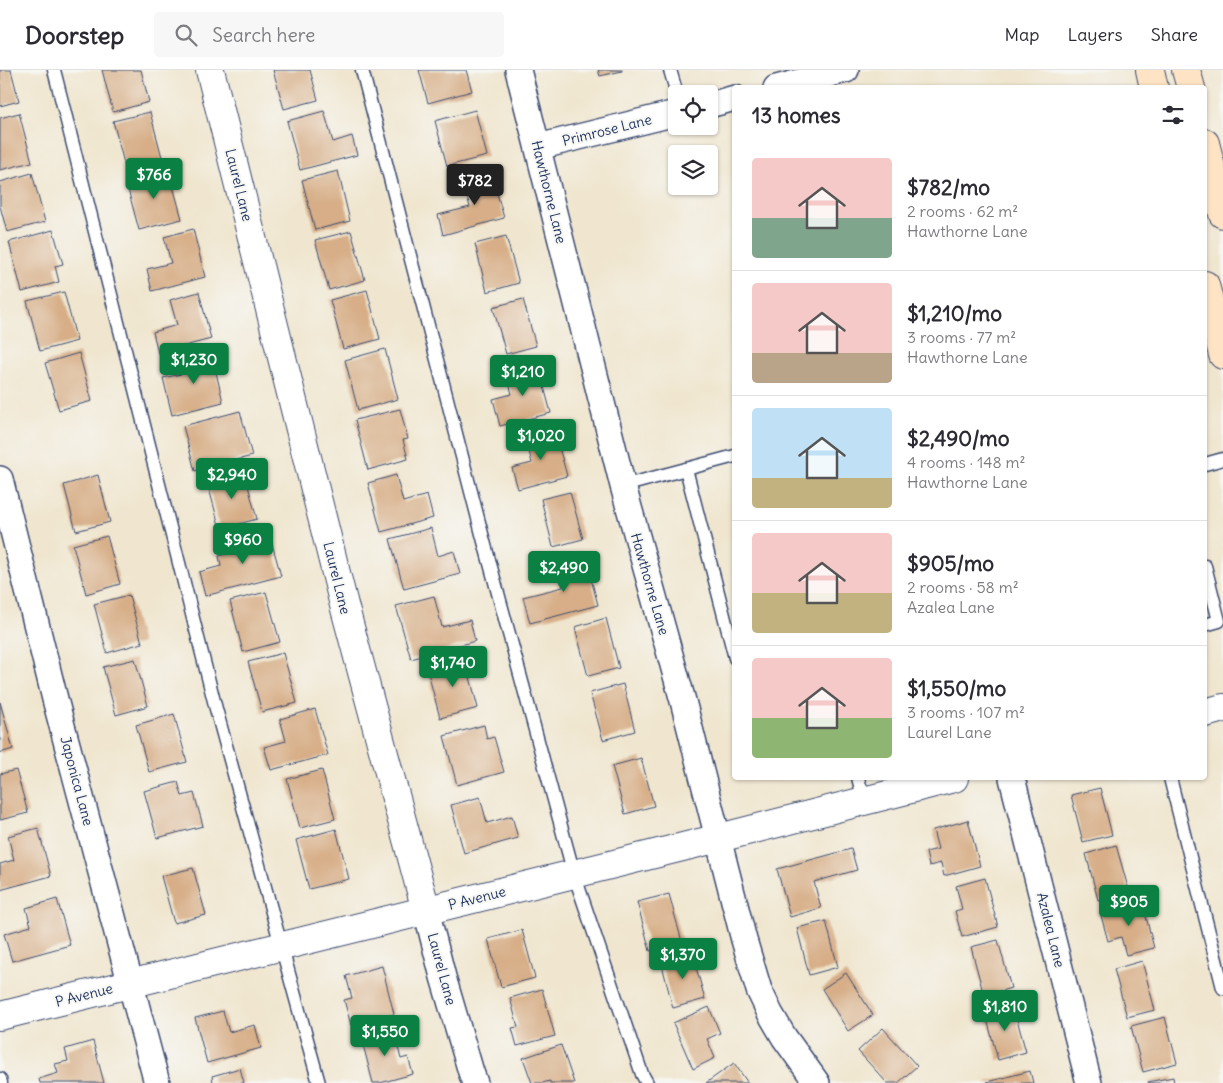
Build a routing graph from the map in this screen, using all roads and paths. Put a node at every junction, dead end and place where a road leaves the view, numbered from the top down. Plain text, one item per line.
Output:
1 (54, 70) edge
2 (210, 70) edge
3 (362, 70) edge
4 (518, 70) edge
5 (670, 70) edge
6 (1150, 70) edge
7 (1186, 70) edge
8 (834, 71) edge
9 (674, 85) edge
10 (786, 85) edge
11 (1153, 85) edge
12 (1190, 85) edge
13 (732, 99) edge
14 (718, 102) edge
15 (668, 115) edge
16 (538, 148) junction
17 (1207, 151) edge
18 (1223, 214) edge
19 (1207, 293) edge
20 (1223, 355) edge
21 (732, 457) edge
22 (1223, 459) edge
23 (1207, 463) edge
24 (686, 469) junction
25 (0, 479) edge
26 (623, 486) junction
27 (1207, 574) edge
28 (1207, 624) edge
29 (732, 646) edge
30 (1223, 708) edge
31 (1207, 712) edge
32 (937, 780) edge
33 (1013, 780) edge
34 (1171, 780) edge
35 (861, 789) edge
36 (719, 838) junction
37 (574, 874) junction
38 (426, 910) junction
39 (281, 947) junction
40 (130, 984) junction
41 (1223, 988) edge
42 (0, 1016) edge
43 (0, 1079) edge
44 (1, 1083) edge
45 (157, 1083) edge
46 (319, 1083) edge
47 (475, 1083) edge
48 (647, 1083) edge
49 (817, 1083) edge
50 (1089, 1083) edge

1 - 39 lane
2 - 38 street, Laurel Lane
3 - 37 lane
4 - 16 street, Hawthorne Lane
5 - 9 lane
6 - 11 main road
7 - 12 main road
8 - 10 street
13 - 14 street
15 - 16 street, Primrose Lane
16 - 26 street, Hawthorne Lane
17 - 18 main road
19 - 20 main road
21 - 24 lane
22 - 23 lane
24 - 26 lane
24 - 29 lane
25 - 40 street, Japonica Lane
26 - 36 street, Hawthorne Lane
27 - 28 lane
30 - 31 street
32 - 35 street, P Avenue
33 - 50 street, Azalea Lane
34 - 41 lane
35 - 36 street, P Avenue
36 - 37 street, P Avenue
36 - 49 street, Hawthorne Lane
37 - 38 street, P Avenue
37 - 48 lane
38 - 39 street, P Avenue
38 - 47 street, Laurel Lane
39 - 40 street, P Avenue
39 - 46 lane
40 - 42 street, P Avenue
40 - 45 street, Japonica Lane
43 - 44 lane

